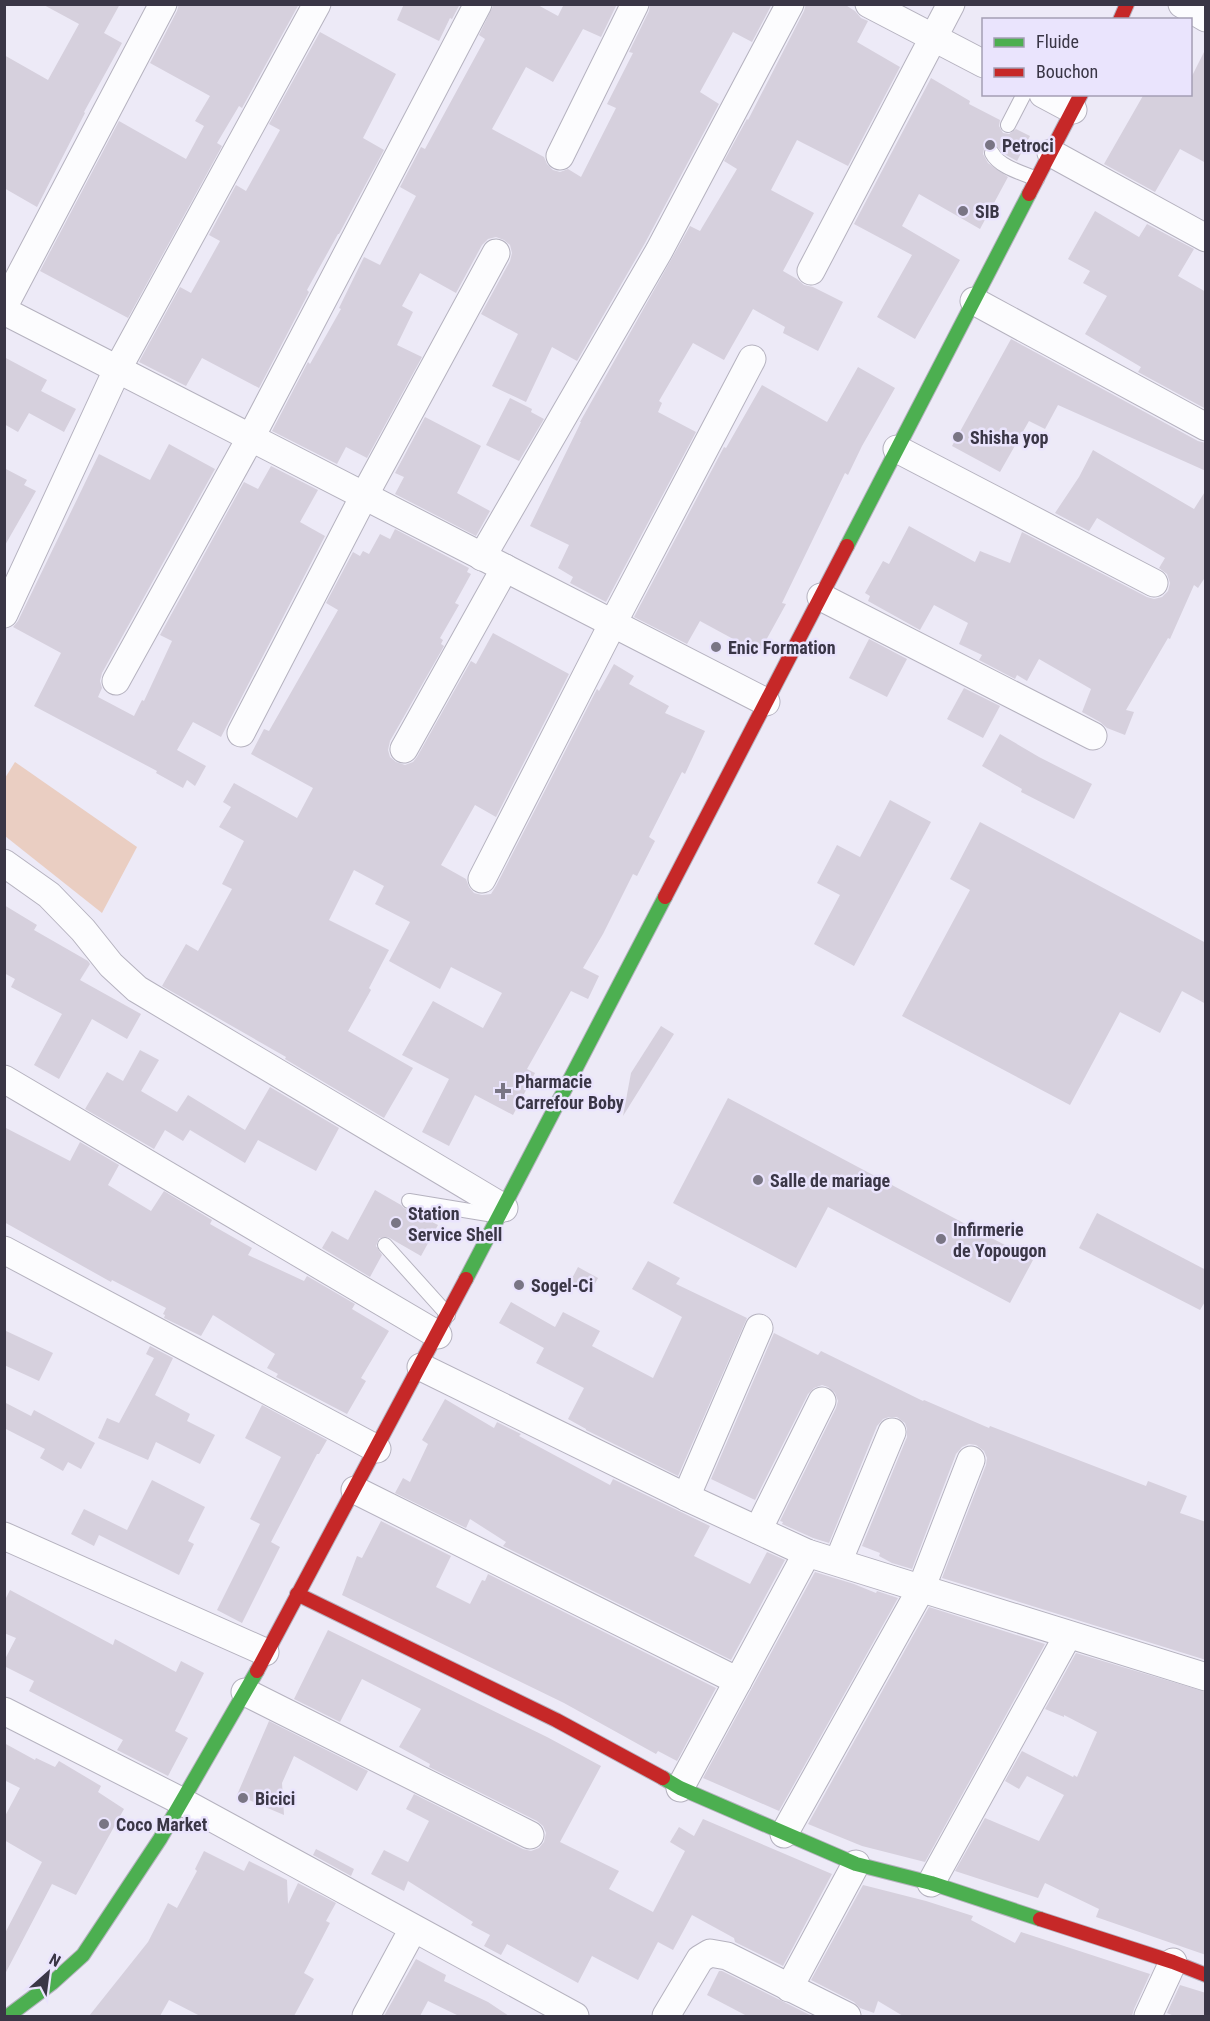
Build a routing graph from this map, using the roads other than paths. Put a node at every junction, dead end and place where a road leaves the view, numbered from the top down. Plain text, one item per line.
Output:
1 (163, 4) edge
2 (317, 4) edge
3 (478, 4) edge
4 (635, 4) edge
5 (790, 4) edge
6 (869, 4) edge
7 (951, 4) edge
8 (1127, 4) edge
9 (1182, 4) edge
10 (1121, 18) edge
11 (1206, 18) edge
12 (933, 37) junction
13 (982, 63) edge
14 (1023, 96) edge
15 (1052, 96) edge
16 (1077, 102) edge
17 (1008, 125) dead end
18 (992, 153) dead end
19 (1051, 153) junction
20 (560, 156) dead end
21 (1037, 179) junction
22 (1206, 238) edge
23 (496, 253) dead end
24 (811, 272) dead end
25 (974, 301) junction
26 (4, 306) edge
27 (4, 311) edge
28 (752, 358) dead end
29 (117, 370) junction
30 (1206, 427) edge
31 (251, 437) junction
32 (897, 449) junction
33 (364, 496) junction
34 (493, 562) junction
35 (1154, 583) dead end
36 (821, 597) junction
37 (4, 614) edge
38 (613, 623) junction
39 (116, 681) dead end
40 (766, 702) junction
41 (241, 733) dead end
42 (1093, 736) dead end
43 (404, 749) dead end
44 (4, 863) edge
45 (482, 879) dead end
46 (4, 1079) edge
47 (409, 1201) dead end
48 (502, 1212) junction
49 (385, 1245) dead end
50 (4, 1250) edge
51 (443, 1325) junction
52 (759, 1328) dead end
53 (421, 1367) junction
54 (822, 1401) dead end
55 (892, 1432) dead end
56 (377, 1449) junction
57 (971, 1460) dead end
58 (355, 1490) junction
59 (686, 1497) junction
60 (758, 1530) junction
61 (4, 1536) edge
62 (807, 1553) junction
63 (838, 1562) junction
64 (921, 1589) junction
65 (297, 1594) junction
66 (1068, 1635) junction
67 (265, 1652) junction
68 (1206, 1677) edge
69 (738, 1681) junction
70 (245, 1692) junction
71 (4, 1712) edge
72 (680, 1788) junction
73 (183, 1802) junction
74 (784, 1834) junction
75 (530, 1835) dead end
76 (856, 1864) junction
77 (931, 1884) junction
78 (413, 1929) junction
79 (1173, 1962) junction
80 (1206, 1975) edge
81 (789, 1988) junction
82 (17, 2012) edge
83 (366, 2016) edge
84 (575, 2016) edge
85 (666, 2016) edge
86 (847, 2016) edge
87 (1148, 2016) edge

1 - 26 street
2 - 29 street
3 - 31 street
4 - 20 street
5 - 34 street
6 - 12 street
7 - 12 street
8 - 10 street
9 - 11 street
12 - 13 street
12 - 24 street
14 - 17 lane
15 - 16 street
16 - 19 street
18 - 21 lane
19 - 21 street
19 - 22 street
21 - 25 street
23 - 33 street
25 - 30 street
25 - 32 street
27 - 29 street
28 - 38 street
29 - 31 street
29 - 37 street
31 - 33 street
31 - 39 street
32 - 35 street
32 - 36 street
33 - 34 street
33 - 41 street
34 - 38 street
34 - 43 street
36 - 40 street
36 - 42 street
38 - 40 street
38 - 45 street
40 - 48 street
44 - 48 street
46 - 51 street
47 - 48 lane
48 - 51 street
49 - 51 lane
50 - 56 street
51 - 53 street
52 - 59 street
53 - 56 street
53 - 59 street
54 - 60 street
55 - 63 street
56 - 58 street
57 - 64 street
58 - 65 street
58 - 69 street
59 - 60 street
60 - 62 street
61 - 67 street
62 - 63 street
62 - 69 street
63 - 64 street
64 - 66 street
64 - 74 street
65 - 67 street
65 - 72 street
66 - 68 street
66 - 77 street
67 - 70 street
69 - 72 street
70 - 73 street
70 - 75 street
71 - 73 street
72 - 74 street
73 - 78 street
73 - 82 street
74 - 76 street
76 - 77 street
76 - 81 street
77 - 79 street
78 - 83 street
78 - 84 street
79 - 80 street
79 - 87 street
81 - 85 street
81 - 86 street

